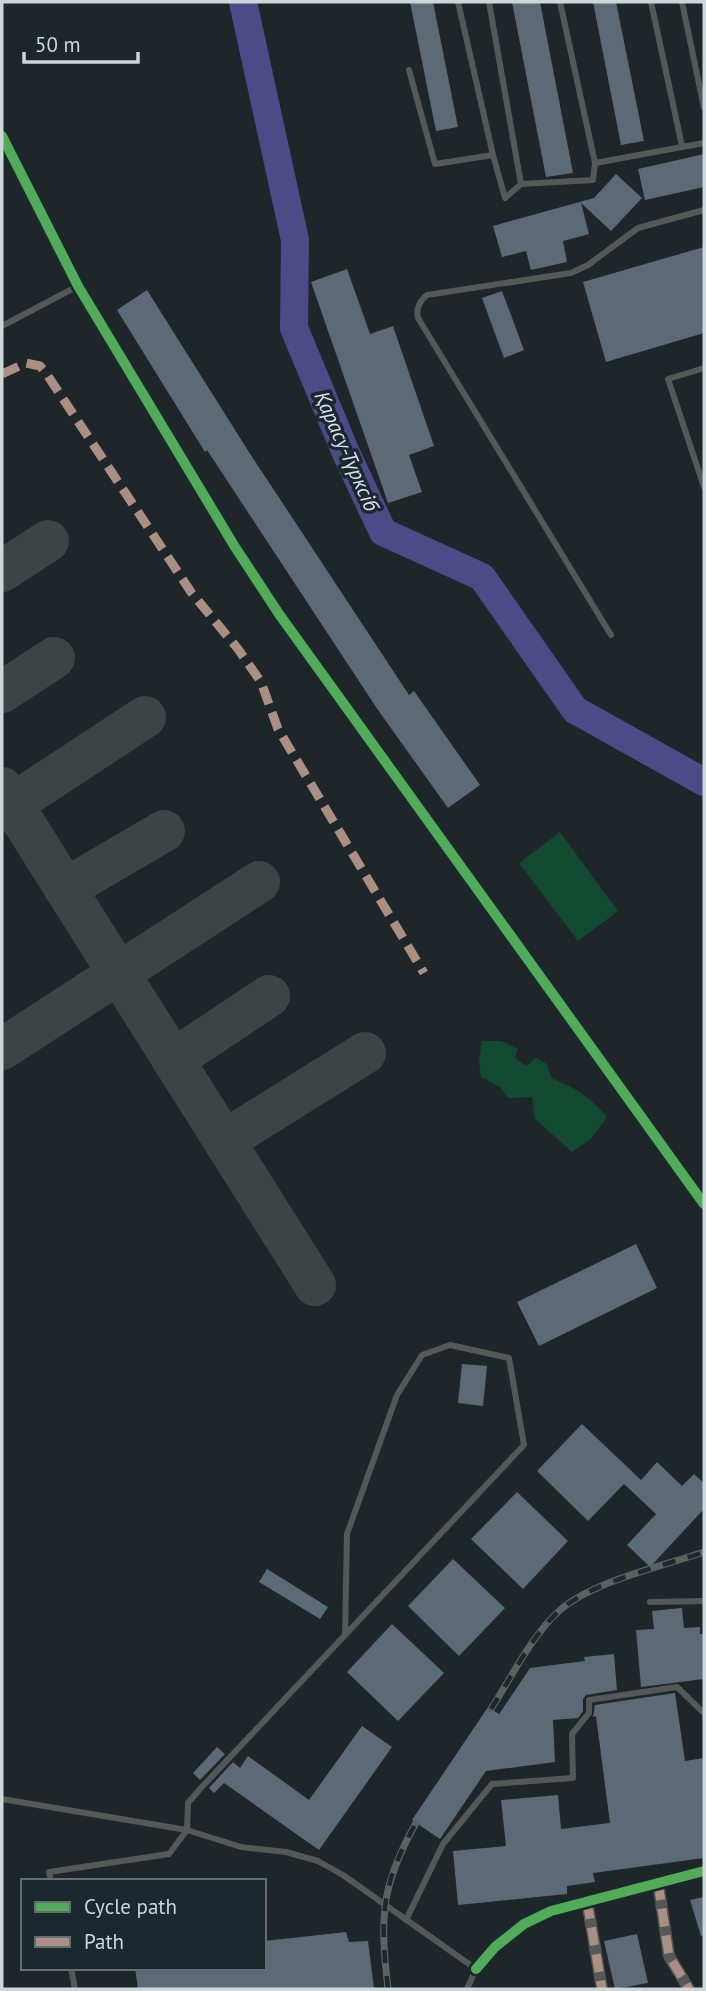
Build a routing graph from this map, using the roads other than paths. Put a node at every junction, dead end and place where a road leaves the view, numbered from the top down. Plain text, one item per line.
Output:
1 (458, 2) edge
2 (489, 2) edge
3 (560, 2) edge
4 (652, 2) edge
5 (682, 2) edge
6 (409, 70) dead end
7 (704, 107) edge
8 (2, 136) edge
9 (704, 143) edge
10 (682, 146) junction
11 (493, 155) junction
12 (595, 163) junction
13 (521, 184) junction
14 (704, 210) edge
15 (78, 286) junction
16 (2, 326) edge
17 (704, 368) edge
18 (704, 487) edge
19 (611, 635) dead end
20 (704, 1204) edge
21 (704, 1601) edge
22 (650, 1602) dead end
23 (345, 1635) junction
24 (704, 1713) edge
25 (2, 1799) edge
26 (187, 1830) junction
27 (704, 1871) edge
28 (51, 1879) edge
29 (658, 1882) junction
30 (587, 1901) junction
31 (405, 1920) junction
32 (476, 1969) junction
33 (71, 1970) edge
34 (75, 1989) edge
35 (467, 1989) edge
36 (603, 1989) edge
37 (690, 1989) edge

1 - 11 lane
2 - 13 lane
3 - 12 lane
4 - 10 lane
5 - 7 lane
6 - 11 lane
8 - 15 street
9 - 10 lane
10 - 12 lane
11 - 13 lane
12 - 13 lane
14 - 19 lane
15 - 16 lane
15 - 20 street
17 - 18 lane
21 - 22 lane
23 - 23 lane
23 - 26 lane
24 - 31 lane
25 - 26 lane
26 - 28 lane
26 - 31 lane
27 - 29 street
29 - 30 street
29 - 37 street
30 - 32 street
30 - 36 street
31 - 32 lane
32 - 35 lane
33 - 34 lane

